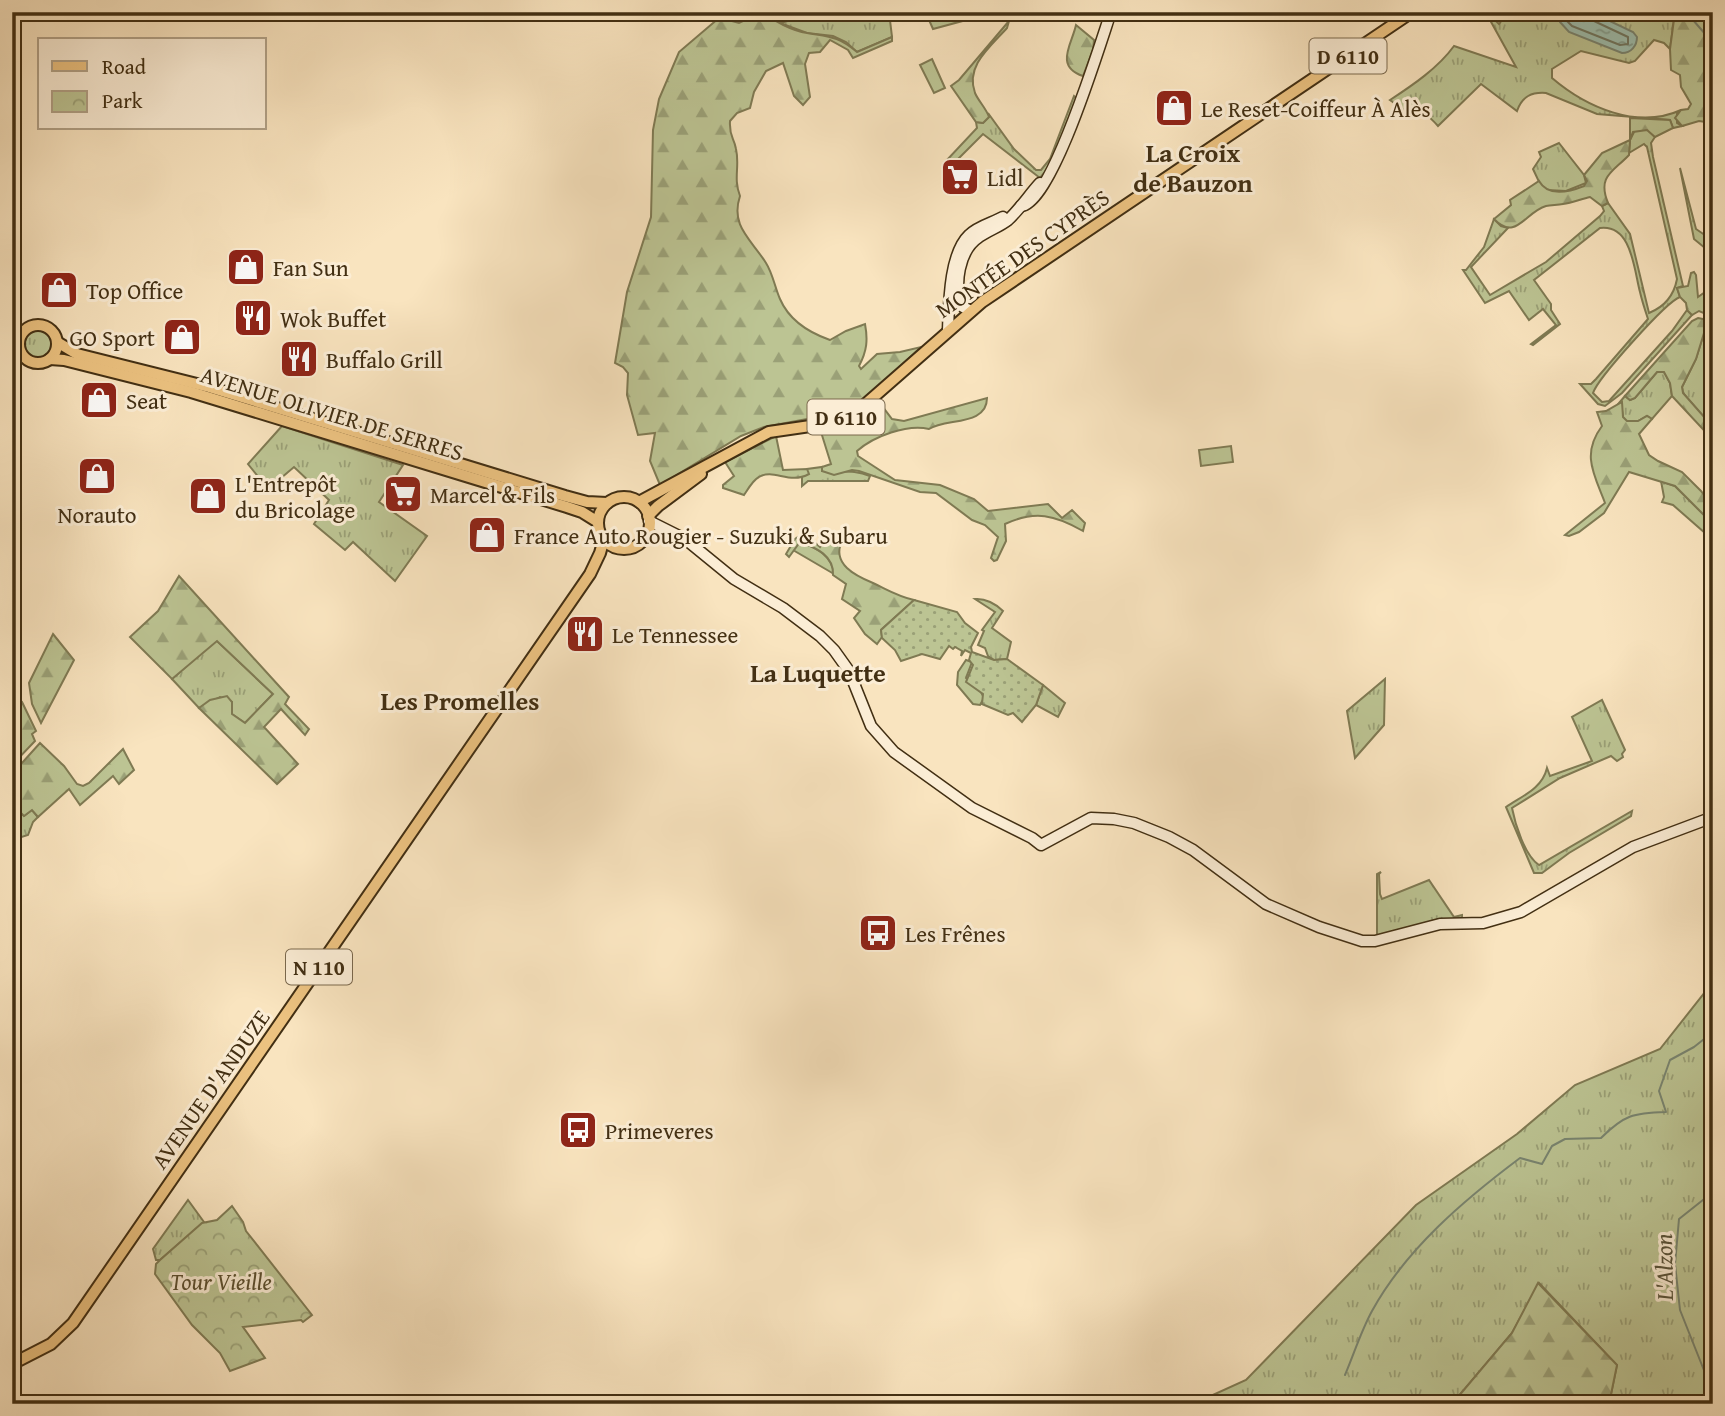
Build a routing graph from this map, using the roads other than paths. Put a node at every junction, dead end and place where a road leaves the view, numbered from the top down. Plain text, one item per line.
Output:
1 (1111, 12) edge
2 (1412, 12) edge
3 (1018, 208) junction
4 (971, 311) junction
5 (948, 330) junction
6 (18, 331) edge
7 (57, 342) junction
8 (16, 346) edge
9 (50, 359) junction
10 (720, 458) junction
11 (639, 502) junction
12 (607, 503) junction
13 (649, 518) junction
14 (598, 522) junction
15 (675, 535) junction
16 (644, 538) junction
17 (604, 539) junction
18 (619, 548) junction
19 (590, 574) junction
20 (1713, 817) edge
21 (12, 1364) edge

1 - 3 street
2 - 4 main road, MONTÉE DES CYPRÈS / D 6110
3 - 4 street
3 - 5 street
4 - 5 main road, MONTÉE DES CYPRÈS / D 6110
5 - 10 main road, MONTÉE DES CYPRÈS / D 6110
6 - 7 main road
6 - 8 main road
7 - 9 main road
7 - 12 main road, AVENUE OLIVIER DE SERRES
8 - 9 main road
9 - 14 main road, AVENUE OLIVIER DE SERRES
10 - 11 main road, MONTÉE DES CYPRÈS / D 6110
10 - 13 main road, MONTÉE DES CYPRÈS / D 6110
11 - 12 main road
11 - 13 main road
12 - 14 main road
13 - 15 street
13 - 16 main road
14 - 17 main road
15 - 16 street
15 - 20 street
16 - 18 main road
17 - 18 main road
17 - 19 main road, AVENUE D'ANDUZE / N 110
18 - 19 main road, AVENUE D'ANDUZE / N 110
19 - 21 main road, AVENUE D'ANDUZE / N 110

